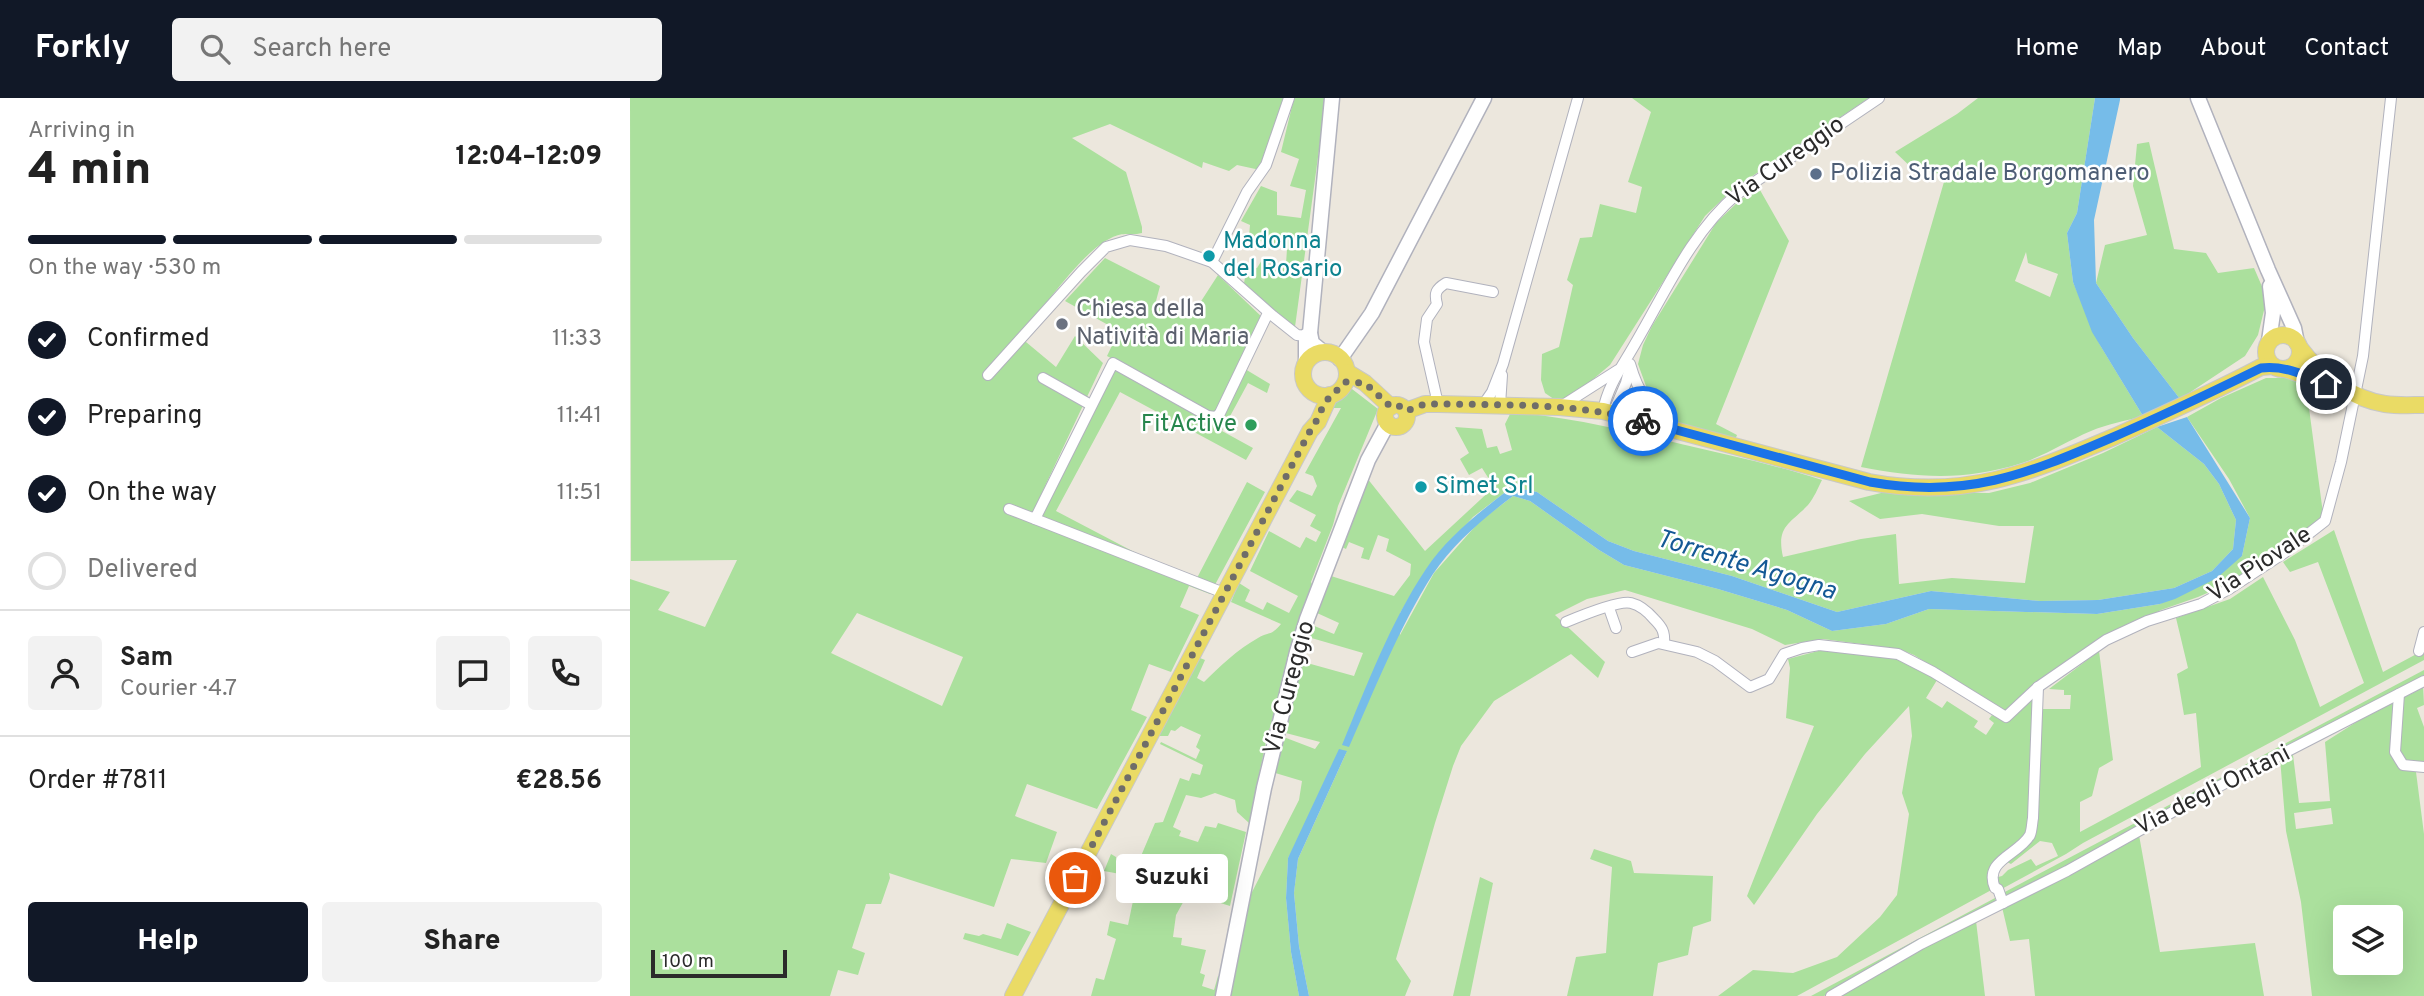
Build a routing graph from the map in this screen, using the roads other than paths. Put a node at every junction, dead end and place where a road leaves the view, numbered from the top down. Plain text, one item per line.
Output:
1 (1289, 98) edge
2 (1332, 98) edge
3 (1485, 98) edge
4 (1578, 98) edge
5 (1879, 98) edge
6 (2198, 98) edge
7 (2391, 98) edge
8 (1212, 262) junction
9 (2268, 270) junction
10 (1493, 292) dead end
11 (1268, 313) junction
12 (1308, 335) junction
13 (1636, 343) junction
14 (2299, 345) junction
15 (1323, 352) junction
16 (2273, 357) junction
17 (1307, 362) junction
18 (1503, 364) junction
19 (1630, 364) junction
20 (1344, 370) junction
21 (1619, 370) junction
22 (988, 375) dead end
23 (1043, 378) dead end
24 (2348, 391) junction
25 (1323, 394) junction
26 (1438, 404) junction
27 (1091, 405) junction
28 (1483, 405) junction
29 (1500, 405) junction
30 (2424, 405) edge
31 (1559, 407) junction
32 (1608, 412) junction
33 (1395, 414) junction
34 (1674, 429) junction
35 (1009, 509) dead end
36 (1035, 519) junction
37 (1224, 593) junction
38 (1609, 608) junction
39 (1566, 622) dead end
40 (1616, 628) dead end
41 (2424, 632) edge
42 (1664, 643) junction
43 (2419, 651) dead end
44 (1632, 652) dead end
45 (2424, 681) edge
46 (2038, 687) junction
47 (2399, 694) junction
48 (2424, 767) edge
49 (2003, 903) junction
50 (1013, 996) edge
51 (1223, 996) edge
52 (1831, 996) edge

1 - 8 street
2 - 12 main road
3 - 20 main road
4 - 18 street
5 - 13 street, Via Cureggio
6 - 9 main road
7 - 24 street, Via Piovale
8 - 11 street
8 - 22 street
9 - 14 main road
9 - 16 main road
10 - 26 street
11 - 12 street
11 - 27 street
12 - 15 main road
12 - 17 main road
13 - 19 street
13 - 21 street
14 - 16 main road
14 - 16 main road
14 - 24 main road
15 - 17 main road
15 - 20 main road
16 - 24 main road
16 - 34 main road
17 - 25 main road
18 - 28 street
18 - 29 street
19 - 32 street
19 - 34 street
20 - 25 main road
20 - 33 main road
21 - 31 street
21 - 32 street
23 - 27 street
24 - 30 main road
24 - 46 street, Via Piovale
25 - 37 main road
26 - 28 main road
26 - 33 main road
27 - 36 street
28 - 29 main road
29 - 31 main road
31 - 32 main road
32 - 34 main road
33 - 51 main road, Via Cureggio
35 - 36 street
36 - 37 street
37 - 50 main road
38 - 39 street
38 - 40 street
38 - 42 street
41 - 43 street
42 - 44 street
42 - 46 street, Via Piovale
45 - 47 street, Via degli Ontani
46 - 49 street
47 - 48 street
47 - 49 street, Via degli Ontani
49 - 52 street, Via degli Ontani

